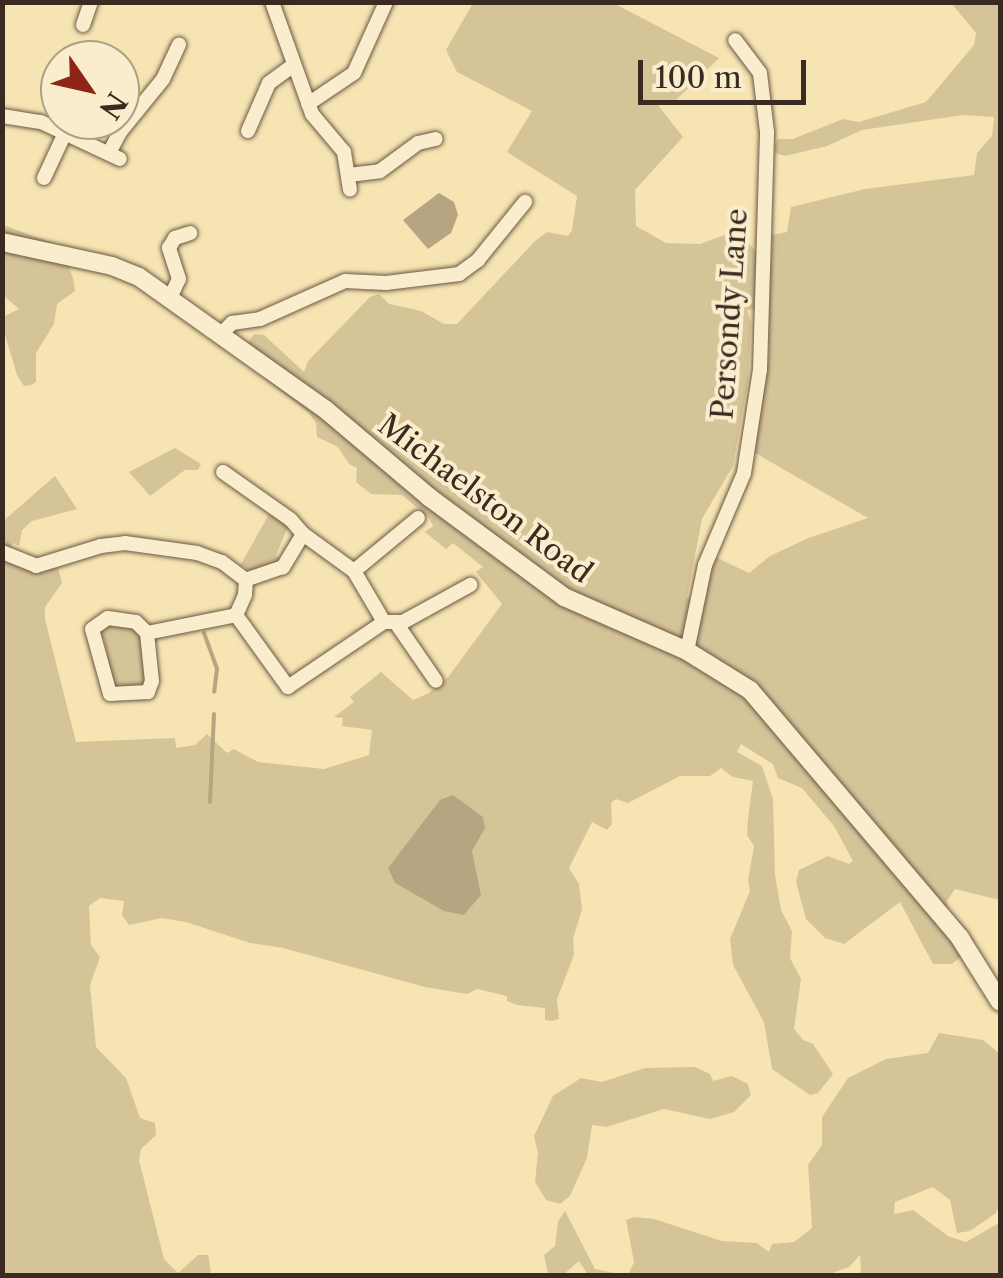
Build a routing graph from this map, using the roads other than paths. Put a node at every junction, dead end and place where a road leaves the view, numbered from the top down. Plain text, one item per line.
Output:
1 (91, 2) edge
2 (272, 2) edge
3 (386, 2) edge
4 (82, 25) dead end
5 (735, 40) dead end
6 (179, 44) dead end
7 (294, 66) junction
8 (308, 104) junction
9 (140, 110) edge
10 (2, 116) edge
11 (40, 122) edge
12 (248, 131) dead end
13 (436, 138) dead end
14 (63, 140) edge
15 (81, 140) edge
16 (118, 140) edge
17 (44, 178) dead end
18 (525, 202) dead end
19 (190, 233) dead end
20 (2, 242) edge
21 (170, 298) junction
22 (221, 334) junction
23 (222, 472) dead end
24 (418, 518) dead end
25 (303, 534) junction
26 (2, 552) edge
27 (354, 571) junction
28 (246, 580) junction
29 (470, 585) dead end
30 (236, 615) junction
31 (390, 623) junction
32 (147, 632) junction
33 (686, 652) junction
34 (436, 680) dead end
35 (1000, 1002) edge

1 - 4 street
2 - 7 street
3 - 8 street
5 - 33 street, Persondy Lane
6 - 9 street
7 - 8 street
7 - 12 street
8 - 13 street
10 - 11 street
14 - 17 street
15 - 16 street
18 - 22 street
19 - 21 street
20 - 21 street, Michaelston Road
21 - 22 street, Michaelston Road
22 - 33 street, Michaelston Road
23 - 25 street
24 - 27 street
25 - 27 street
25 - 28 street
26 - 28 street
27 - 31 street
28 - 30 street
29 - 31 street
30 - 31 street
30 - 32 street
31 - 34 street
32 - 32 street
33 - 35 street, Michaelston Road

